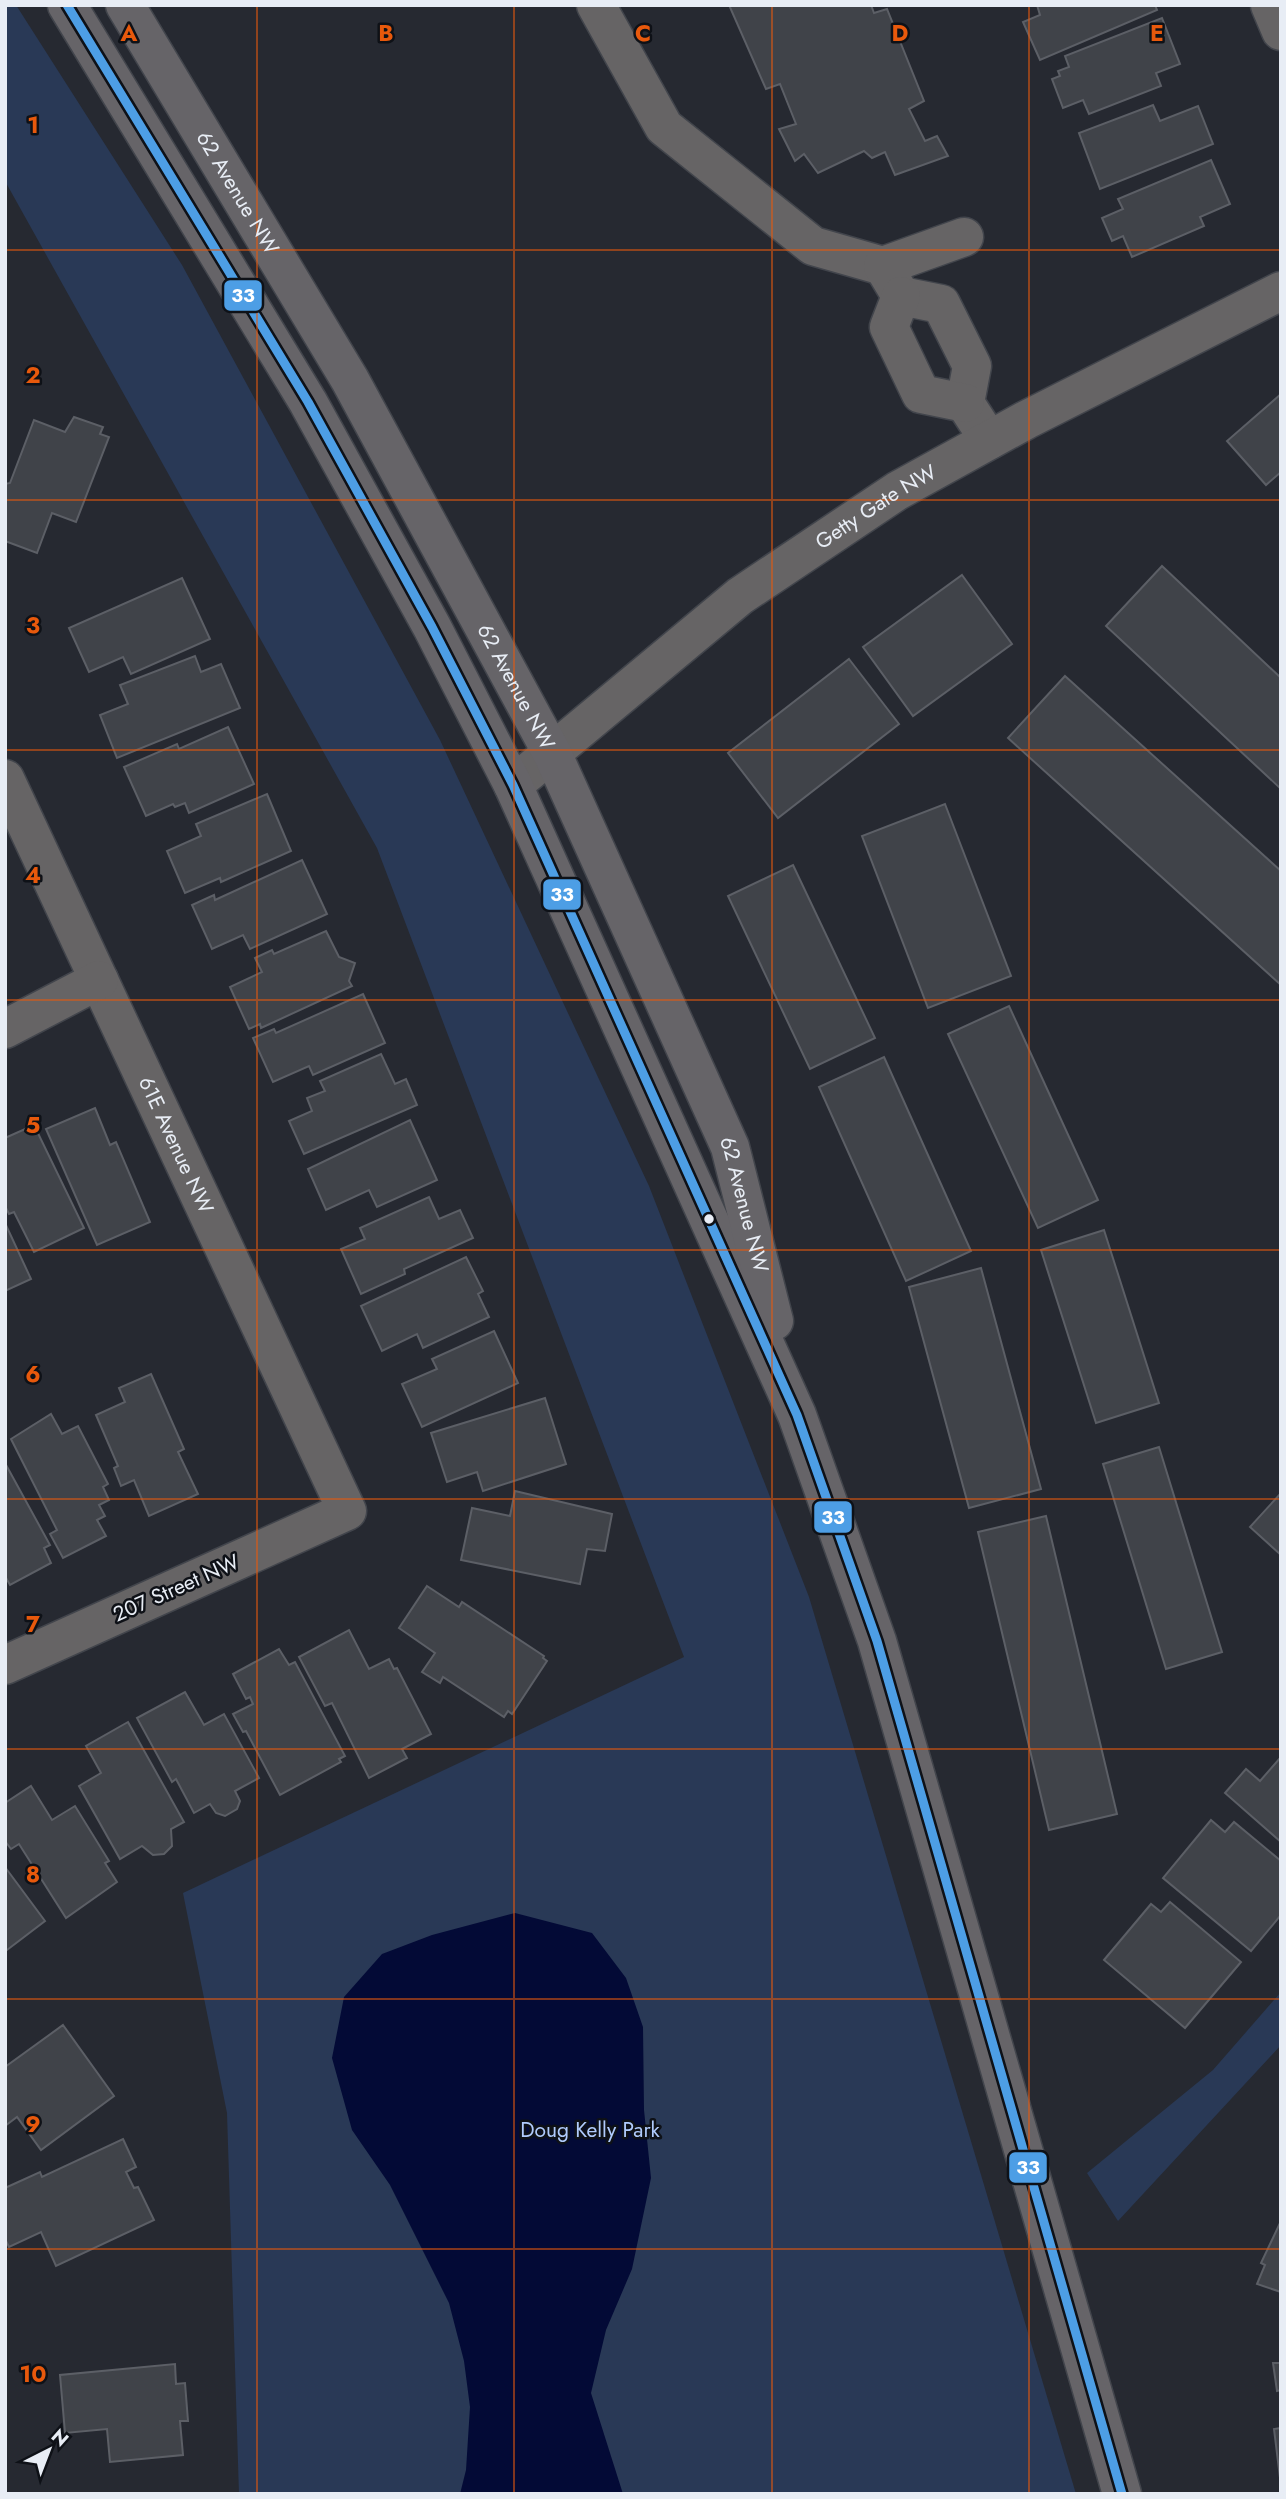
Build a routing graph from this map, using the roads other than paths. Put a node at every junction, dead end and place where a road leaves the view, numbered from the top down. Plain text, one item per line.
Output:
1 (66, 5) edge
2 (125, 5) edge
3 (596, 5) edge
4 (1270, 5) edge
5 (1281, 31) edge
6 (964, 237) dead end
7 (892, 281) junction
8 (1281, 291) edge
9 (965, 404) junction
10 (989, 440) junction
11 (553, 755) junction
12 (5, 779) edge
13 (513, 785) junction
14 (99, 980) junction
15 (5, 1028) edge
16 (797, 1415) junction
17 (346, 1511) joint
18 (5, 1665) edge
19 (1122, 2494) edge

1 - 13 main road, 62 Avenue NW
2 - 11 main road, 62 Avenue NW
3 - 7 street
4 - 5 street
6 - 7 street
7 - 9 street
7 - 9 street
8 - 10 street, Getty Gate NW
9 - 10 street
10 - 11 street, Getty Gate NW
11 - 13 street, Getty Gate NW
11 - 16 main road, 62 Avenue NW
12 - 14 street, 61E Avenue NW
13 - 16 main road, 62 Avenue NW
14 - 15 street
14 - 17 street, 61E Avenue NW
16 - 19 main road, 62 Avenue NW
17 - 18 street, 207 Street NW

